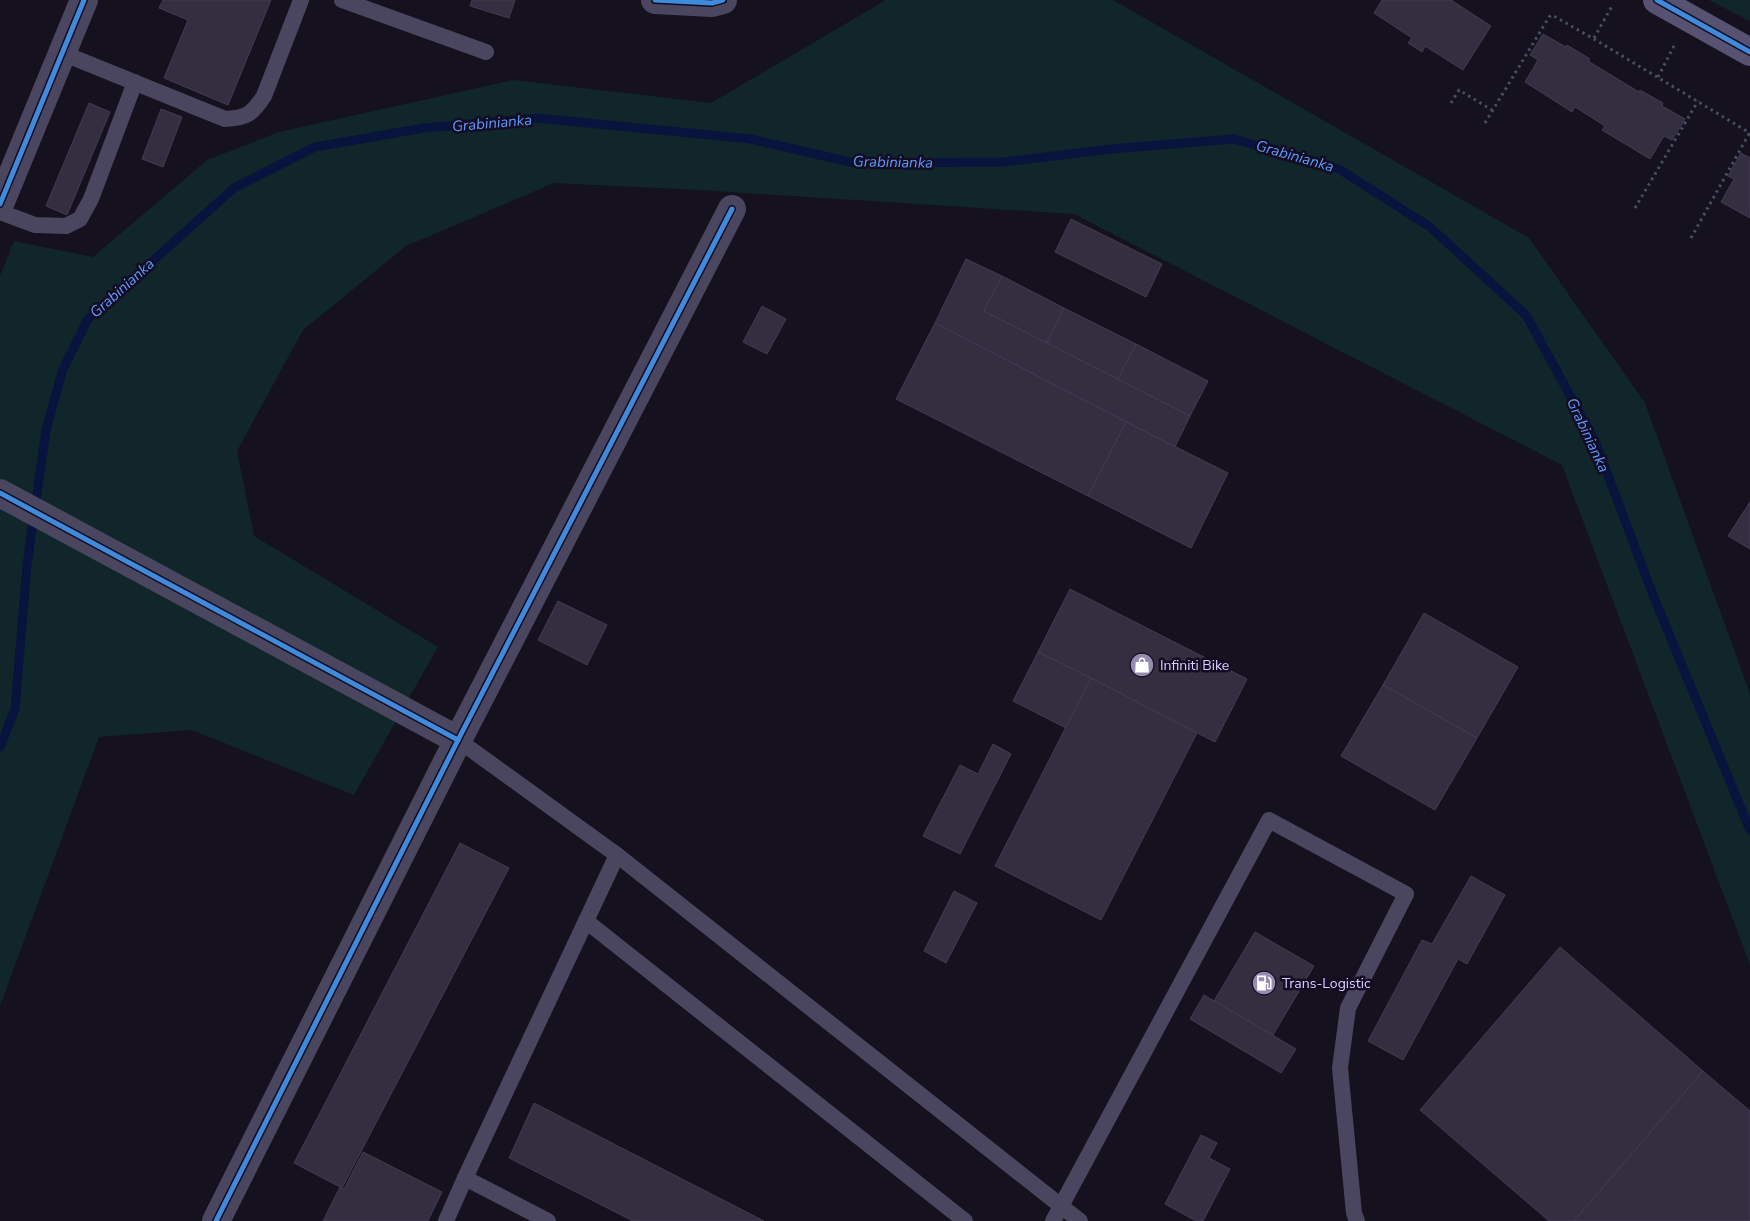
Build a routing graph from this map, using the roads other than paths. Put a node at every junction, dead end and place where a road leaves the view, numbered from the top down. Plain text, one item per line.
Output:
1 (84, 0) edge
2 (300, 0) edge
3 (342, 0) edge
4 (657, 0) edge
5 (723, 0) edge
6 (1657, 0) edge
7 (486, 52) dead end
8 (1750, 52) edge
9 (62, 53) junction
10 (135, 82) junction
11 (0, 204) edge
12 (732, 209) dead end
13 (0, 212) edge
14 (0, 493) edge
15 (458, 740) junction
16 (617, 855) junction
17 (586, 920) junction
18 (465, 1178) junction
19 (1062, 1205) junction
20 (216, 1221) edge
21 (446, 1221) edge
22 (548, 1221) edge
23 (965, 1221) edge
24 (1053, 1221) edge
25 (1080, 1221) edge
26 (1356, 1221) edge

1 - 9 street
2 - 10 lane
3 - 7 lane
4 - 5 street
6 - 8 street
9 - 10 lane
9 - 11 street
10 - 13 lane
12 - 15 street
14 - 15 street
15 - 16 lane
15 - 20 street
16 - 17 lane
16 - 19 lane
17 - 18 lane
17 - 23 lane
18 - 21 lane
18 - 22 lane
19 - 24 lane
19 - 25 lane
19 - 26 lane

